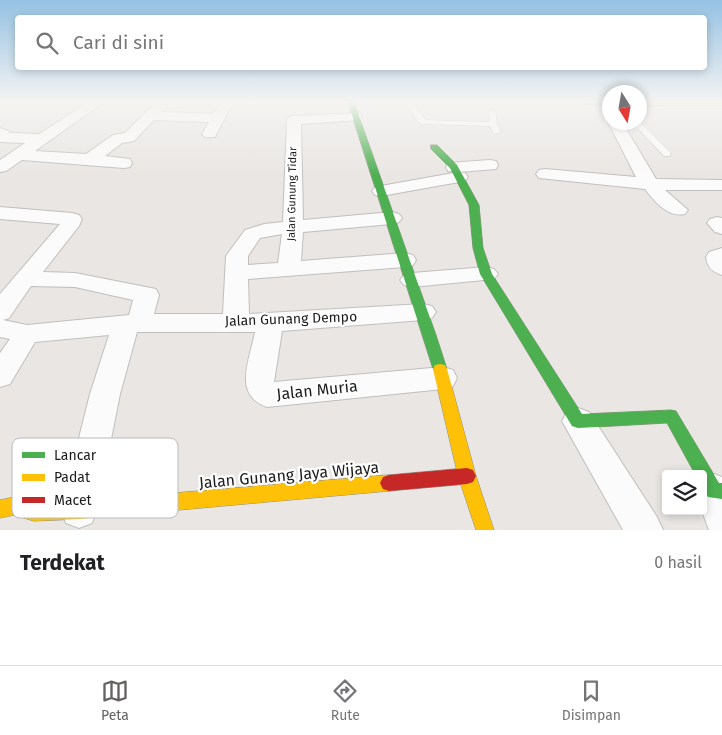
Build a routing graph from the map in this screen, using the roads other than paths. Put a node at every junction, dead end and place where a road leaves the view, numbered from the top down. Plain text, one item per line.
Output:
1 (62, 127) edge
2 (140, 127) edge
3 (214, 127) edge
4 (294, 127) edge
5 (359, 127) edge
6 (494, 127) edge
7 (619, 130) edge
8 (643, 130) edge
9 (497, 132) dead end
10 (0, 133) edge
11 (210, 134) dead end
12 (44, 139) junction
13 (434, 147) dead end
14 (667, 154) dead end
15 (19, 155) junction
16 (90, 159) junction
17 (124, 163) dead end
18 (490, 165) dead end
19 (0, 166) edge
20 (456, 172) junction
21 (545, 174) dead end
22 (652, 184) junction
23 (722, 185) edge
24 (381, 191) junction
25 (678, 210) dead end
26 (0, 213) edge
27 (392, 218) junction
28 (293, 228) junction
29 (722, 255) edge
30 (722, 268) edge
31 (289, 270) junction
32 (409, 270) junction
33 (237, 274) junction
34 (486, 274) junction
35 (9, 295) edge
36 (423, 312) junction
37 (236, 322) junction
38 (270, 323) junction
39 (134, 324) junction
40 (0, 328) edge
41 (27, 334) junction
42 (0, 376) edge
43 (443, 378) junction
44 (578, 421) junction
45 (95, 438) edge
46 (462, 476) junction
47 (719, 500) edge
48 (178, 501) edge
49 (485, 530) edge
50 (644, 530) edge

1 - 12 street
2 - 16 street
3 - 11 street
4 - 28 street, Jalan Gunung Tidar
5 - 24 street
6 - 9 lane
7 - 22 street
8 - 14 lane
10 - 12 street
12 - 15 street
13 - 20 street
15 - 16 street
15 - 19 street
16 - 17 street
18 - 20 street
20 - 24 street
20 - 34 street
21 - 22 street
22 - 23 street
22 - 25 street
24 - 27 street
26 - 35 street
27 - 28 street
27 - 32 street
28 - 31 street, Jalan Gunung Tidar
28 - 33 street
29 - 30 street
31 - 32 street
31 - 33 street
32 - 34 street
32 - 36 street
33 - 37 street
34 - 44 street
35 - 39 street
36 - 38 street, Jalan Gunang Dempo
36 - 43 street
37 - 38 street, Jalan Gunang Dempo
37 - 39 street, Jalan Gunang Dempo
38 - 43 street, Jalan Muria
39 - 41 street, Jalan Gunang Dempo
39 - 45 street
40 - 41 street, Jalan Gunang Dempo
41 - 42 street
43 - 46 street
44 - 47 street
44 - 50 street
46 - 48 street, Jalan Gunang Jaya Wijaya
46 - 49 street

